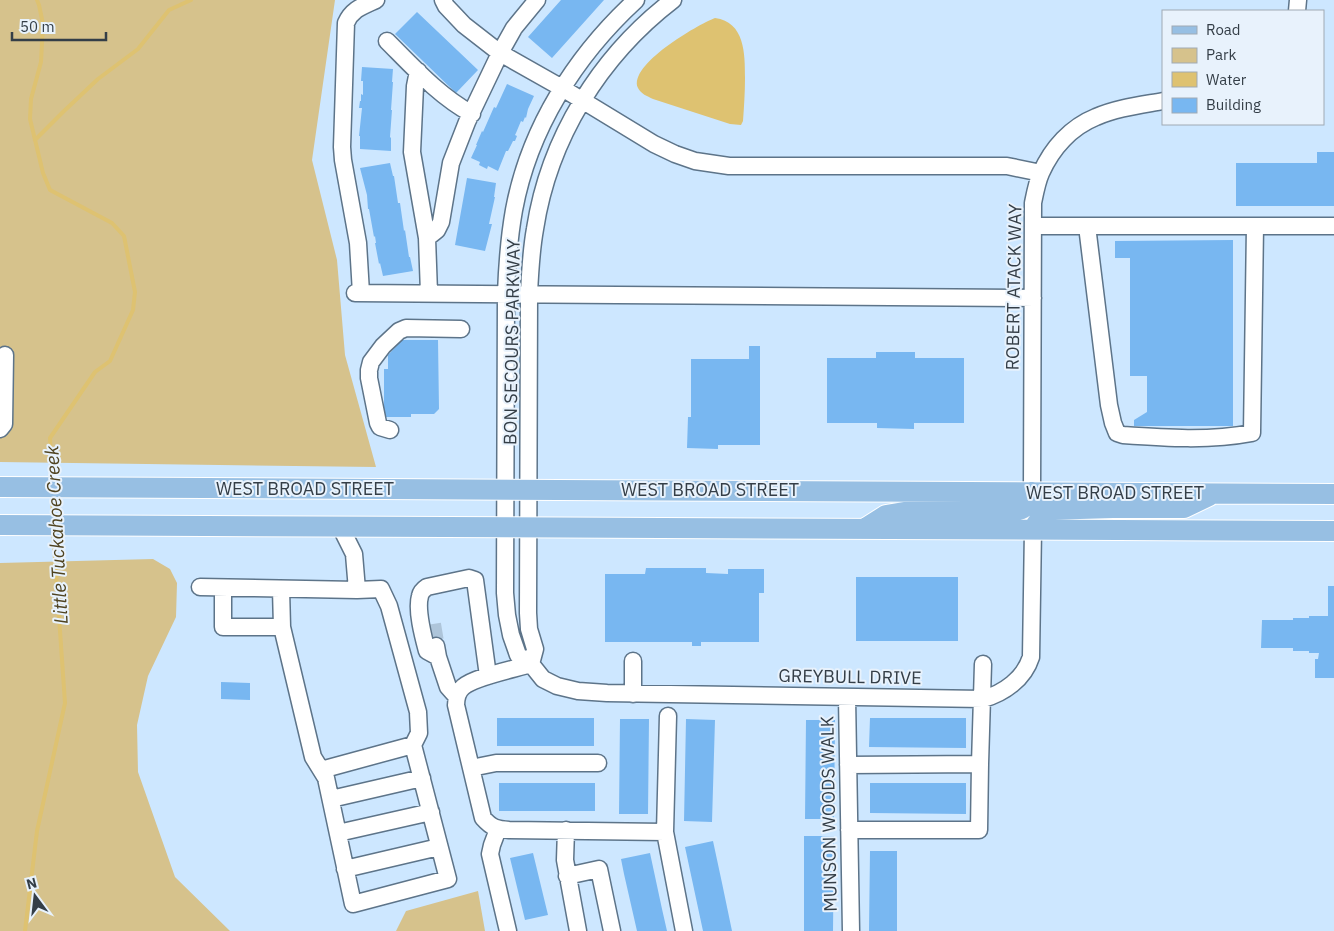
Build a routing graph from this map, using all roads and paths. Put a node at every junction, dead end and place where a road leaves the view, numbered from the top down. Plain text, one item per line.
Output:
1 (376, 0) edge
2 (538, 0) edge
3 (636, 0) edge
4 (673, 0) edge
5 (448, 2) edge
6 (387, 41) dead end
7 (500, 52) junction
8 (418, 71) junction
9 (562, 88) junction
10 (582, 100) junction
11 (1162, 101) edge
12 (472, 114) junction
13 (1041, 173) junction
14 (1033, 226) junction
15 (1087, 226) junction
16 (1255, 226) junction
17 (1334, 226) edge
18 (428, 238) junction
19 (429, 293) junction
20 (506, 294) junction
21 (530, 294) junction
22 (1033, 298) junction
23 (461, 329) dead end
24 (5, 355) dead end
25 (0, 429) edge
26 (390, 430) dead end
27 (0, 487) edge
28 (506, 490) junction
29 (529, 490) junction
30 (1032, 492) junction
31 (1216, 493) junction
32 (1334, 494) edge
33 (0, 525) edge
34 (340, 526) junction
35 (505, 527) junction
36 (529, 527) junction
37 (864, 529) junction
38 (1033, 529) junction
39 (1334, 531) edge
40 (200, 587) dead end
41 (427, 587) junction
42 (223, 588) junction
43 (280, 589) junction
44 (357, 590) junction
45 (433, 624) tunnel mouth
46 (282, 627) junction
47 (633, 661) dead end
48 (531, 664) junction
49 (983, 664) dead end
50 (488, 676) junction
51 (633, 694) junction
52 (456, 696) junction
53 (847, 697) junction
54 (983, 699) junction
55 (668, 716) dead end
56 (414, 745) junction
57 (598, 764) dead end
58 (980, 764) junction
59 (848, 765) junction
60 (471, 768) junction
61 (321, 770) junction
62 (422, 778) junction
63 (330, 799) junction
64 (431, 812) junction
65 (498, 829) junction
66 (566, 830) junction
67 (849, 830) junction
68 (665, 832) junction
69 (338, 833) junction
70 (439, 847) junction
71 (345, 869) junction
72 (567, 876) junction
73 (508, 931) edge
74 (578, 931) edge
75 (612, 931) edge
76 (684, 931) edge
77 (851, 931) edge

1 - 19 street
2 - 7 street
3 - 9 street, BON SECOURS PARKWAY
4 - 10 street, BON SECOURS PARKWAY
5 - 7 street
6 - 8 street
7 - 9 street
7 - 12 street
8 - 12 street
8 - 18 street
9 - 10 street
9 - 20 street, BON SECOURS PARKWAY
10 - 13 street
10 - 21 street, BON SECOURS PARKWAY
11 - 13 street, ROBERT ATACK WAY
12 - 18 street
13 - 14 street, ROBERT ATACK WAY
14 - 15 street
14 - 22 street, ROBERT ATACK WAY
15 - 16 street
15 - 16 street
16 - 17 street
18 - 19 street
19 - 20 street
20 - 21 street
20 - 28 street, BON SECOURS PARKWAY
21 - 22 street
21 - 29 street, BON SECOURS PARKWAY
22 - 30 street, ROBERT ATACK WAY
23 - 26 street
24 - 25 street
27 - 28 main road, WEST BROAD STREET
28 - 29 main road, WEST BROAD STREET
28 - 35 street, BON SECOURS PARKWAY
29 - 30 main road, WEST BROAD STREET
29 - 36 street, BON SECOURS PARKWAY
30 - 31 main road, WEST BROAD STREET
30 - 37 main road
31 - 32 main road, WEST BROAD STREET
31 - 38 main road
33 - 34 main road, WEST BROAD STREET
34 - 35 main road, WEST BROAD STREET
34 - 44 street
35 - 36 main road, WEST BROAD STREET
35 - 48 street, GREYBULL DRIVE
36 - 37 main road, WEST BROAD STREET
36 - 48 street
37 - 38 main road, WEST BROAD STREET
38 - 39 main road, WEST BROAD STREET
38 - 54 street, GREYBULL DRIVE
40 - 42 street
41 - 45 street
41 - 50 street
41 - 52 street
42 - 43 street
42 - 46 street
43 - 44 street
43 - 46 street
44 - 56 street
46 - 61 street
47 - 51 street
48 - 50 street
48 - 51 street, GREYBULL DRIVE
49 - 54 street
50 - 52 street
51 - 53 street, GREYBULL DRIVE
52 - 60 street
53 - 54 street, GREYBULL DRIVE
53 - 59 street, MUNSON WOODS WALK
54 - 58 street
55 - 68 street
56 - 61 street
56 - 62 street
57 - 60 street
58 - 59 street
58 - 67 street
59 - 67 street, MUNSON WOODS WALK
60 - 65 street
61 - 63 street
62 - 63 street
62 - 64 street
63 - 69 street
64 - 69 street
64 - 70 street
65 - 66 street
65 - 73 street
66 - 68 street
66 - 72 street
67 - 77 street, MUNSON WOODS WALK
68 - 76 street
69 - 71 street
70 - 71 street
70 - 71 street
72 - 74 street
72 - 75 street

